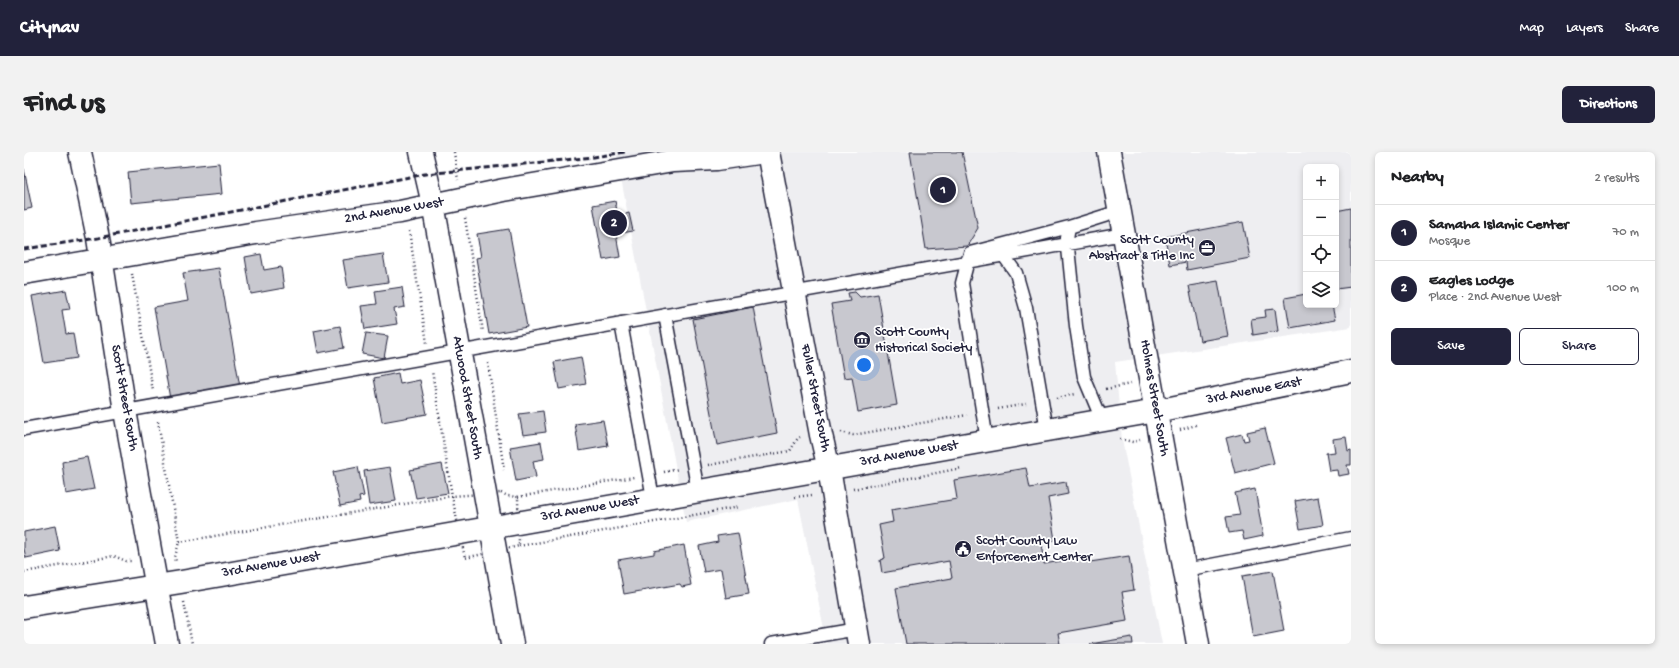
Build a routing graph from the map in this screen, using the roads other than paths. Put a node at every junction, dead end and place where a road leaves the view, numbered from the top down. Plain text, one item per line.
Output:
1 (80, 152) edge
2 (421, 152) edge
3 (764, 152) edge
4 (768, 152) edge
5 (1109, 152) edge
6 (432, 204) junction
7 (1120, 211) junction
8 (1069, 227) junction
9 (1124, 234) junction
10 (1068, 244) junction
11 (1000, 251) junction
12 (101, 260) junction
13 (968, 262) junction
14 (24, 273) edge
15 (794, 293) junction
16 (665, 315) junction
17 (621, 324) junction
18 (459, 352) junction
19 (1351, 371) edge
20 (125, 411) junction
21 (1156, 411) junction
22 (1102, 420) junction
23 (24, 429) edge
24 (1046, 430) junction
25 (987, 441) junction
26 (829, 469) junction
27 (698, 491) junction
28 (653, 498) junction
29 (491, 527) junction
30 (1351, 538) edge
31 (1185, 570) junction
32 (156, 585) junction
33 (24, 607) edge
34 (858, 636) edge
35 (167, 644) edge
36 (512, 644) edge
37 (771, 644) edge
38 (1198, 644) edge

1 - 12 street, Scott Street South
2 - 6 street, Atwood Street South
3 - 6 street, 2nd Avenue West
4 - 15 street, Fuller Street South
5 - 7 street, Holmes Street South
6 - 12 street, 2nd Avenue West
6 - 18 street, Atwood Street South
7 - 8 lane
7 - 9 street, Holmes Street South
8 - 10 lane
8 - 11 lane
9 - 10 lane
9 - 21 street, Holmes Street South
10 - 11 lane
10 - 22 lane
11 - 13 lane
11 - 24 lane
12 - 14 street, 2nd Avenue West
12 - 20 street, Scott Street South
13 - 15 lane
13 - 25 lane
15 - 16 lane
15 - 26 street, Fuller Street South
16 - 17 lane
16 - 27 lane
17 - 18 lane
17 - 28 lane
18 - 20 lane
18 - 29 street, Atwood Street South
19 - 21 street, 3rd Avenue East
20 - 23 lane
20 - 32 street, Scott Street South
21 - 22 street, 3rd Avenue West
21 - 31 street, Holmes Street South
22 - 24 street, 3rd Avenue West
24 - 25 street, 3rd Avenue West
25 - 26 street, 3rd Avenue West
26 - 27 street, 3rd Avenue West
26 - 34 street, Fuller Street South
27 - 28 street, 3rd Avenue West
28 - 29 street, 3rd Avenue West
29 - 32 street, 3rd Avenue West
29 - 36 street, Atwood Street South
30 - 31 lane
31 - 38 street, Holmes Street South
32 - 33 street, 3rd Avenue West
32 - 35 street, Scott Street South
34 - 37 lane

